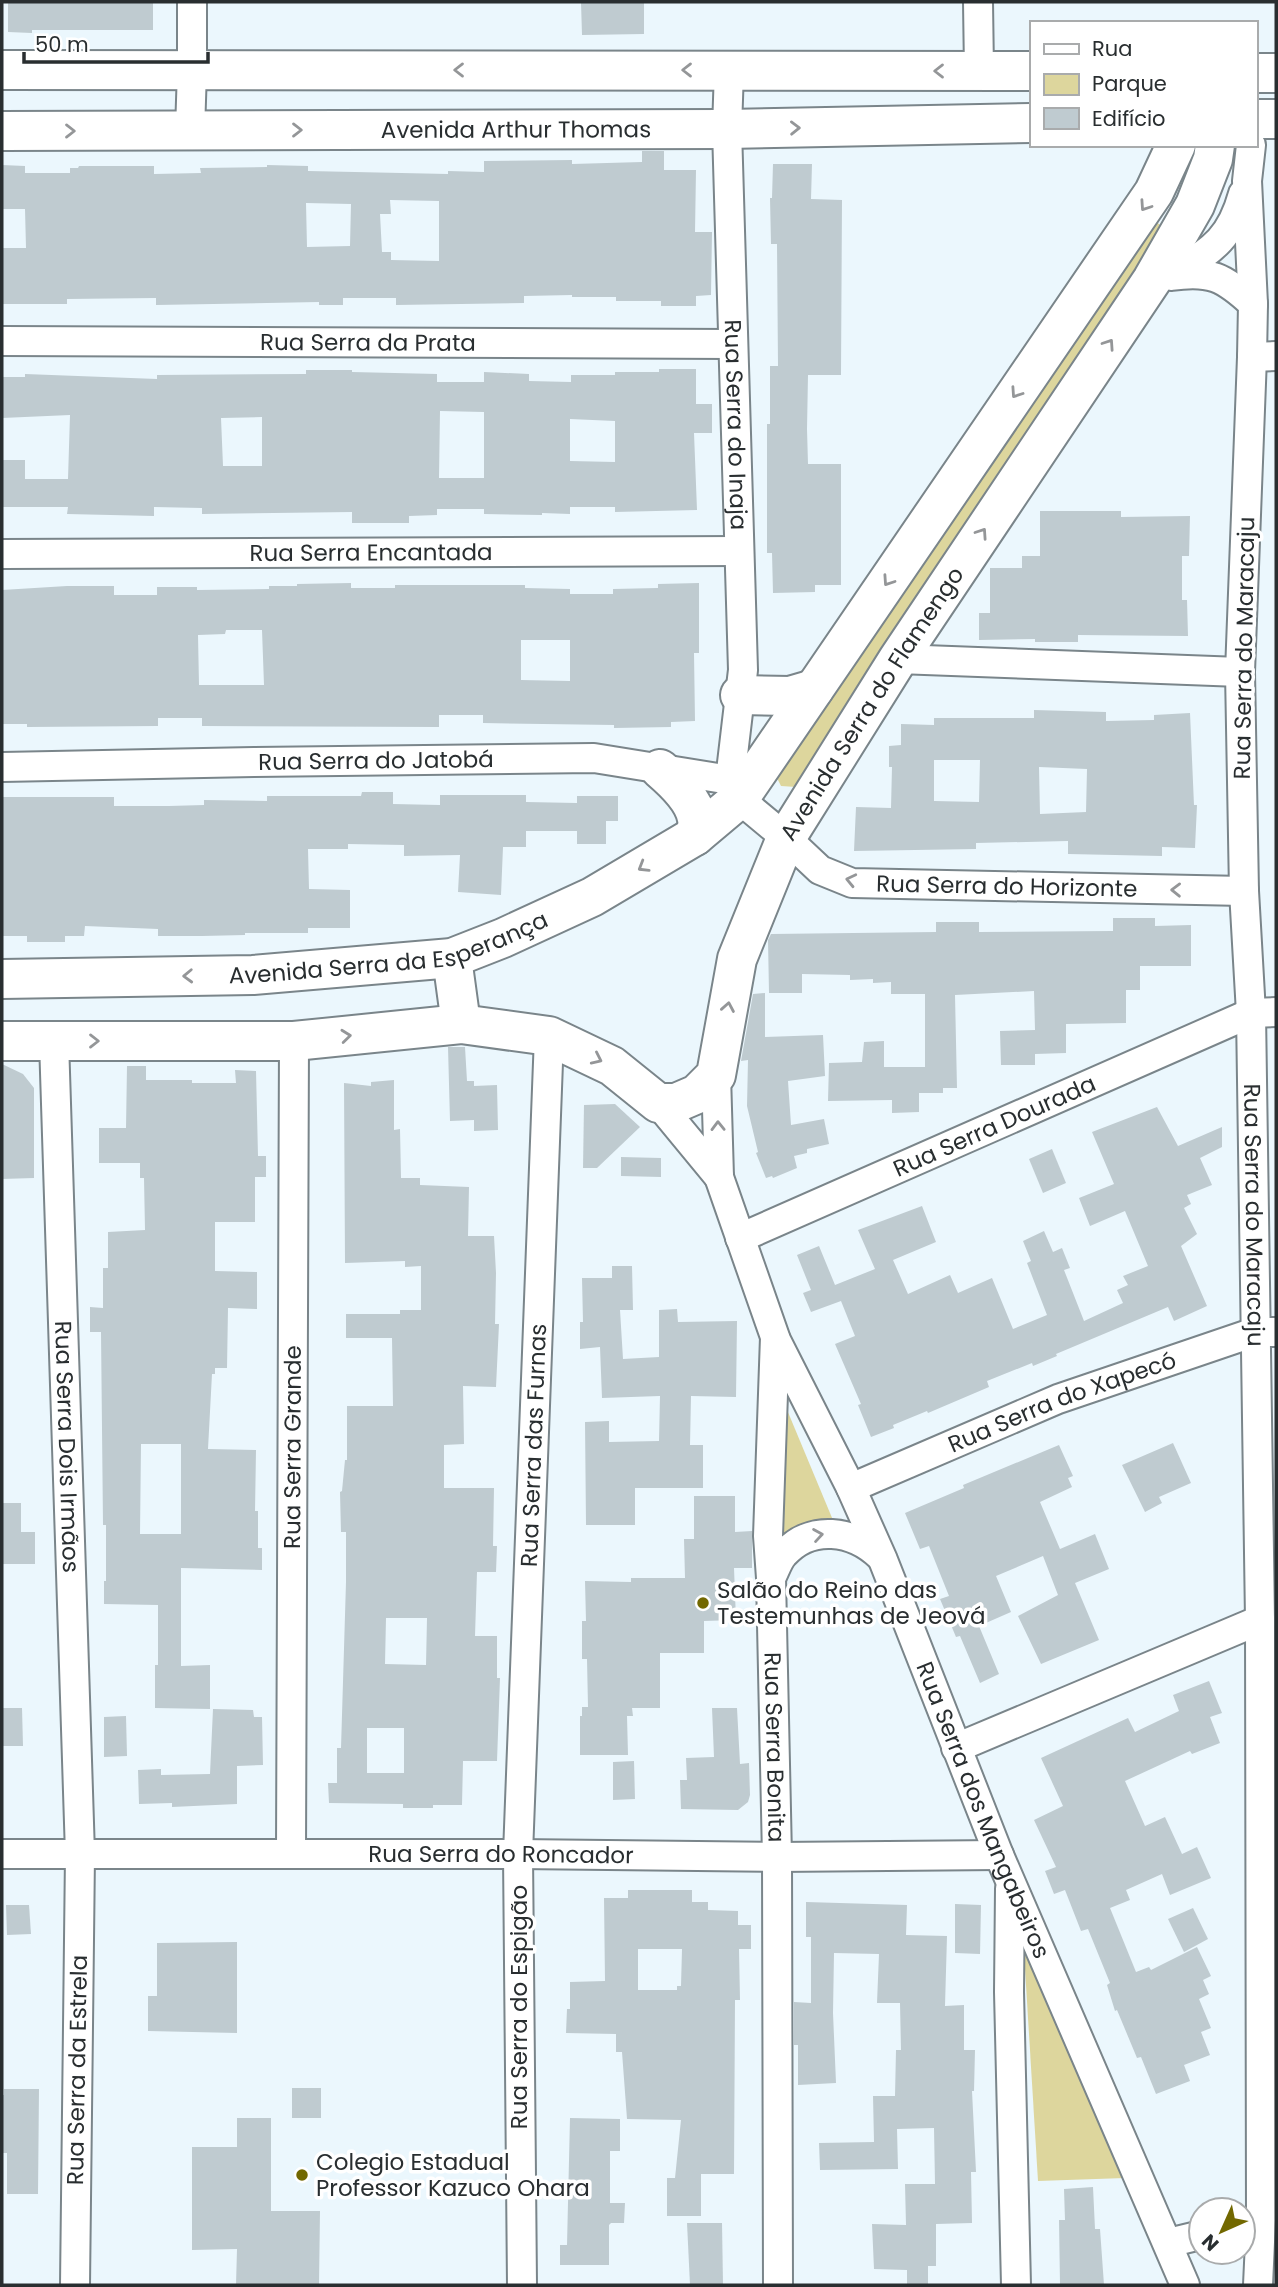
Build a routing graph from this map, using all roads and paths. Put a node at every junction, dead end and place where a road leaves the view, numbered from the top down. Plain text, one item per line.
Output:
1 (192, 2) edge
2 (978, 2) edge
3 (2, 70) edge
4 (192, 70) junction
5 (729, 70) junction
6 (979, 71) junction
7 (1030, 71) edge
8 (1257, 73) edge
9 (1276, 73) edge
10 (1257, 119) edge
11 (1276, 119) edge
12 (1030, 123) edge
13 (727, 129) junction
14 (2, 131) edge
15 (190, 131) junction
16 (1175, 147) edge
17 (1215, 147) edge
18 (1251, 147) edge
19 (1247, 181) junction
20 (1162, 277) junction
21 (1253, 304) junction
22 (2, 341) edge
23 (733, 344) junction
24 (1264, 356) edge
25 (739, 551) junction
26 (2, 554) edge
27 (898, 659) junction
28 (1240, 672) junction
29 (814, 689) junction
30 (740, 695) junction
31 (2, 767) edge
32 (660, 769) junction
33 (734, 789) junction
34 (695, 836) junction
35 (786, 838) junction
36 (1244, 891) junction
37 (452, 958) junction
38 (2, 979) edge
39 (1264, 1012) edge
40 (461, 1024) junction
41 (549, 1036) junction
42 (2, 1041) edge
43 (54, 1041) junction
44 (294, 1041) junction
45 (716, 1074) junction
46 (658, 1102) junction
47 (719, 1177) junction
48 (740, 1238) junction
49 (1266, 1332) edge
50 (775, 1337) junction
51 (1267, 1485) edge
52 (851, 1488) junction
53 (883, 1560) junction
54 (771, 1578) junction
55 (1260, 1620) junction
56 (956, 1748) junction
57 (291, 1853) junction
58 (2, 1854) edge
59 (80, 1854) junction
60 (518, 1854) junction
61 (777, 1857) junction
62 (1005, 1866) junction
63 (1269, 2167) edge
64 (1257, 2206) edge
65 (1187, 2238) edge
66 (1168, 2243) junction
67 (1256, 2266) edge
68 (75, 2285) edge
69 (522, 2285) edge
70 (778, 2285) edge
71 (1016, 2285) edge
72 (1185, 2285) edge
73 (1258, 2285) edge

1 - 4 street
2 - 6 street
3 - 4 street
5 -> 4 street
4 - 15 street
6 -> 5 street
5 - 13 street, Rua Serra do Inaja
6 - 7 street
8 - 9 street
10 - 11 street
13 -> 12 street, Avenida Arthur Thomas
15 -> 13 street, Avenida Arthur Thomas
13 - 23 street, Rua Serra do Inaja
14 -> 15 street, Avenida Arthur Thomas
16 -> 29 street
17 - 20 street, Avenida Serra do Flamengo
18 - 19 street, Rua Serra do Maracaju
19 - 20 street
19 - 21 street, Rua Serra do Maracaju
20 - 21 street
27 -> 20 street, Avenida Serra do Flamengo
21 - 24 street, Rua Serra do Maracaju
22 - 23 street, Rua Serra da Prata
23 - 25 street, Rua Serra do Inaja
24 - 28 street, Rua Serra do Maracaju
25 - 26 street, Rua Serra Encantada
25 - 30 street, Rua Serra do Inaja
27 - 28 street
27 - 35 street, Avenida Serra do Flamengo
28 - 36 street, Rua Serra do Maracaju
29 - 30 street
29 - 33 street
30 - 33 street, Rua Serra do Inaja
31 - 32 street, Rua Serra do Jatobá
32 - 33 street, Rua Serra do Jatobá
32 - 34 street
33 - 34 street, Avenida Serra da Esperança
33 - 35 street, Rua Serra do Horizonte
34 -> 37 street, Avenida Serra da Esperança
36 -> 35 street, Rua Serra do Horizonte
45 -> 35 street, Avenida Serra do Flamengo
36 - 39 street, Rua Serra do Maracaju
37 -> 38 street, Avenida Serra da Esperança
37 - 40 street
39 - 48 street, Rua Serra Dourada
39 - 49 street, Rua Serra do Maracaju
40 - 41 street
44 -> 40 street
41 -> 46 street
41 - 60 street, Rua Serra das Furnas
42 - 43 street
43 -> 44 street
43 - 59 street, Rua Serra Dois Irmãos
44 - 57 street, Rua Serra Grande
45 - 46 street
47 -> 45 street, Avenida Serra do Flamengo
46 - 47 street
47 - 48 street, Rua Serra Bonita
48 - 50 street, Rua Serra Bonita
49 - 51 street, Rua Serra do Maracaju
49 - 52 street, Rua Serra do Xapecó
50 - 52 street, Rua Serra dos Mangabeiros
50 - 54 street, Rua Serra Bonita
51 - 55 street, Rua Serra do Maracaju
52 - 53 street, Rua Serra dos Mangabeiros
54 -> 53 street
53 - 56 street, Rua Serra dos Mangabeiros
54 - 61 street, Rua Serra Bonita
55 - 56 street
55 - 63 street, Rua Serra do Maracaju
56 - 62 street, Rua Serra dos Mangabeiros
57 - 59 street, Rua Serra do Roncador
57 - 60 street, Rua Serra do Roncador
58 - 59 street, Rua Serra do Roncador
59 - 68 street, Rua Serra da Estrela
60 - 61 street, Rua Serra do Roncador
60 - 69 street, Rua Serra do Espigão
61 - 62 street, Rua Serra do Roncador
61 - 70 street, Rua Serra Bonita
62 - 66 street, Rua Serra dos Mangabeiros
62 - 71 street
63 - 64 street, Rua Serra do Maracaju
65 - 66 street
66 - 72 street, Rua Serra dos Mangabeiros
67 - 73 street, Rua Serra do Maracaju

